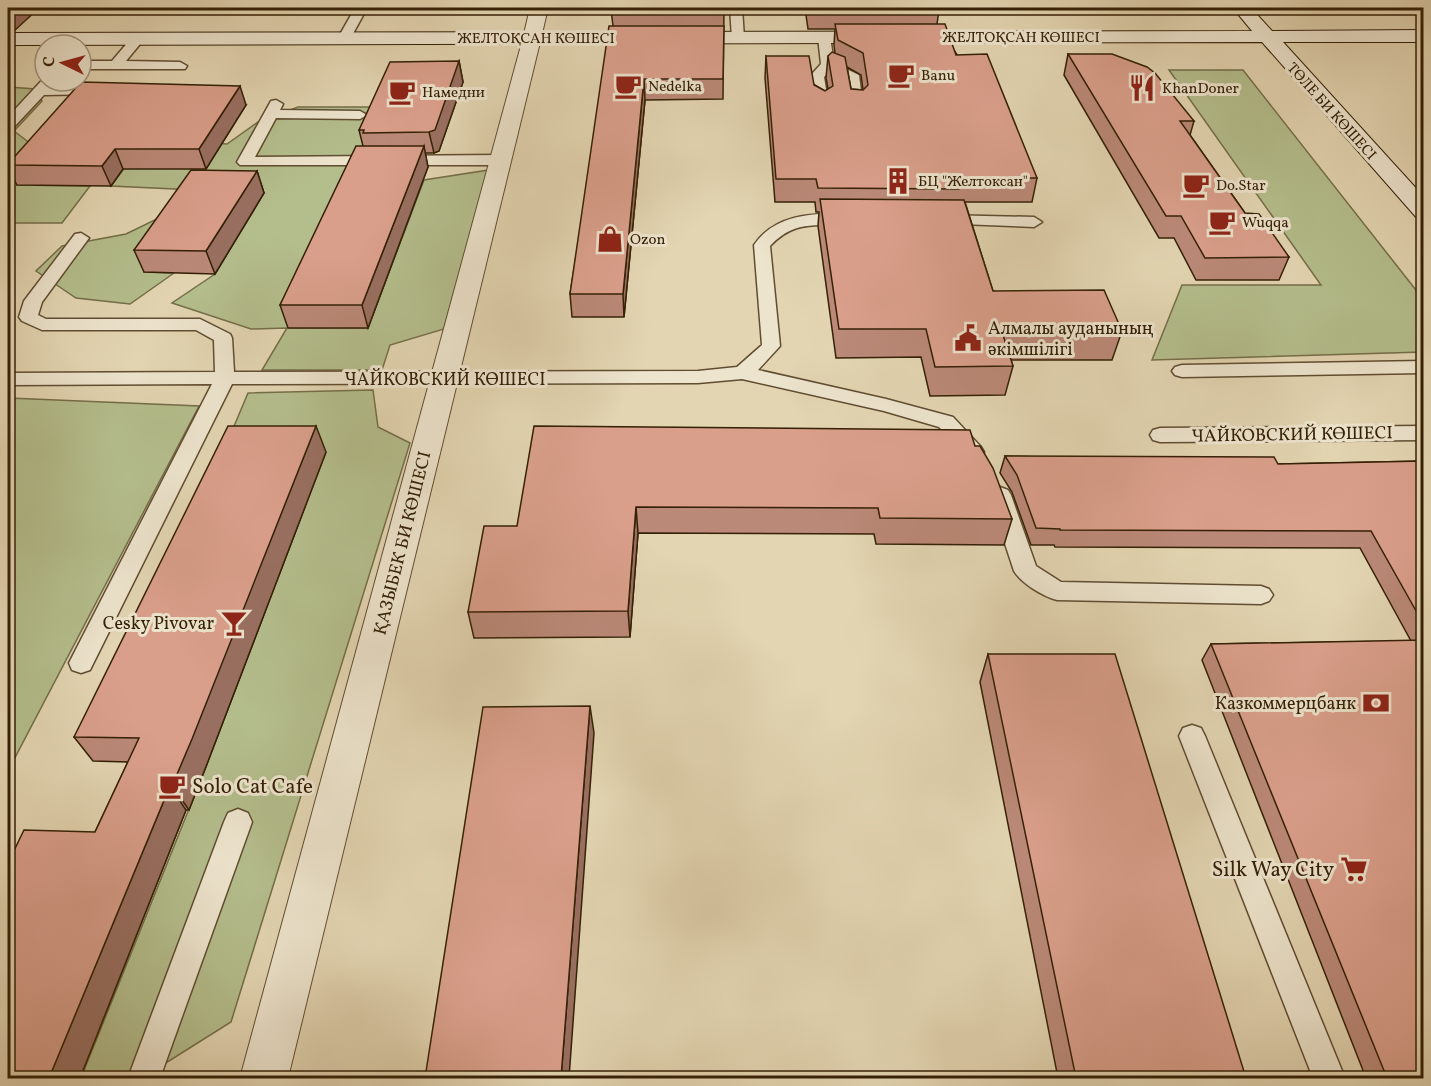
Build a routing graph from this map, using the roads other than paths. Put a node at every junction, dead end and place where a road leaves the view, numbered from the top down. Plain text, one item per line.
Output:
1 (361, 8) edge
2 (736, 8) edge
3 (1242, 8) edge
4 (536, 23) edge
5 (1424, 36) edge
6 (1267, 37) junction
7 (139, 38) junction
8 (344, 38) junction
9 (738, 38) junction
10 (824, 38) junction
11 (8, 39) edge
12 (33, 40) edge
13 (93, 41) edge
14 (93, 65) edge
15 (116, 65) junction
16 (828, 65) junction
17 (180, 66) dead end
18 (93, 89) edge
19 (121, 90) edge
20 (38, 93) edge
21 (822, 107) edge
22 (856, 107) edge
23 (360, 115) dead end
24 (8, 125) edge
25 (500, 160) junction
26 (1424, 212) edge
27 (870, 219) edge
28 (928, 220) edge
29 (1034, 222) dead end
30 (81, 238) dead end
31 (1424, 366) edge
32 (1182, 372) dead end
33 (742, 373) junction
34 (8, 379) edge
35 (225, 379) junction
36 (444, 379) junction
37 (1424, 432) edge
38 (1160, 435) dead end
39 (1261, 595) dead end
40 (81, 663) dead end
41 (1192, 736) dead end
42 (238, 822) dead end
43 (144, 1078) edge
44 (264, 1078) edge
45 (1329, 1078) edge

1 - 8 lane
2 - 9 lane
3 - 6 main road, ТӨЛЕ БИ КӨШЕСІ
4 - 8 main road, ЖЕЛТОҚСАН КӨШЕСІ
4 - 9 main road, ЖЕЛТОҚСАН КӨШЕСІ
4 - 25 main road, ҚАЗЫБЕК БИ КӨШЕСІ
5 - 6 main road, ЖЕЛТОҚСАН КӨШЕСІ
6 - 10 main road, ЖЕЛТОҚСАН КӨШЕСІ
6 - 26 main road, ТӨЛЕ БИ КӨШЕСІ
7 - 8 main road, ЖЕЛТОҚСАН КӨШЕСІ
7 - 13 main road, ЖЕЛТОҚСАН КӨШЕСІ
7 - 15 lane
9 - 10 main road, ЖЕЛТОҚСАН КӨШЕСІ
10 - 16 lane
11 - 12 main road, ЖЕЛТОҚСАН КӨШЕСІ
14 - 15 lane
15 - 17 lane
16 - 21 lane
16 - 22 lane
18 - 19 lane
20 - 24 lane
23 - 25 lane
25 - 36 main road, ҚАЗЫБЕК БИ КӨШЕСІ
27 - 33 lane
28 - 29 lane
30 - 35 lane
31 - 32 lane
33 - 36 lane, ЧАЙКОВСКИЙ КӨШЕСІ
33 - 39 lane, ЧАЙКОВСКИЙ КӨШЕСІ
34 - 35 lane, ЧАЙКОВСКИЙ КӨШЕСІ
35 - 36 lane, ЧАЙКОВСКИЙ КӨШЕСІ
35 - 40 lane
36 - 44 main road, ҚАЗЫБЕК БИ КӨШЕСІ
37 - 38 lane, ЧАЙКОВСКИЙ КӨШЕСІ
41 - 45 lane
42 - 43 lane

